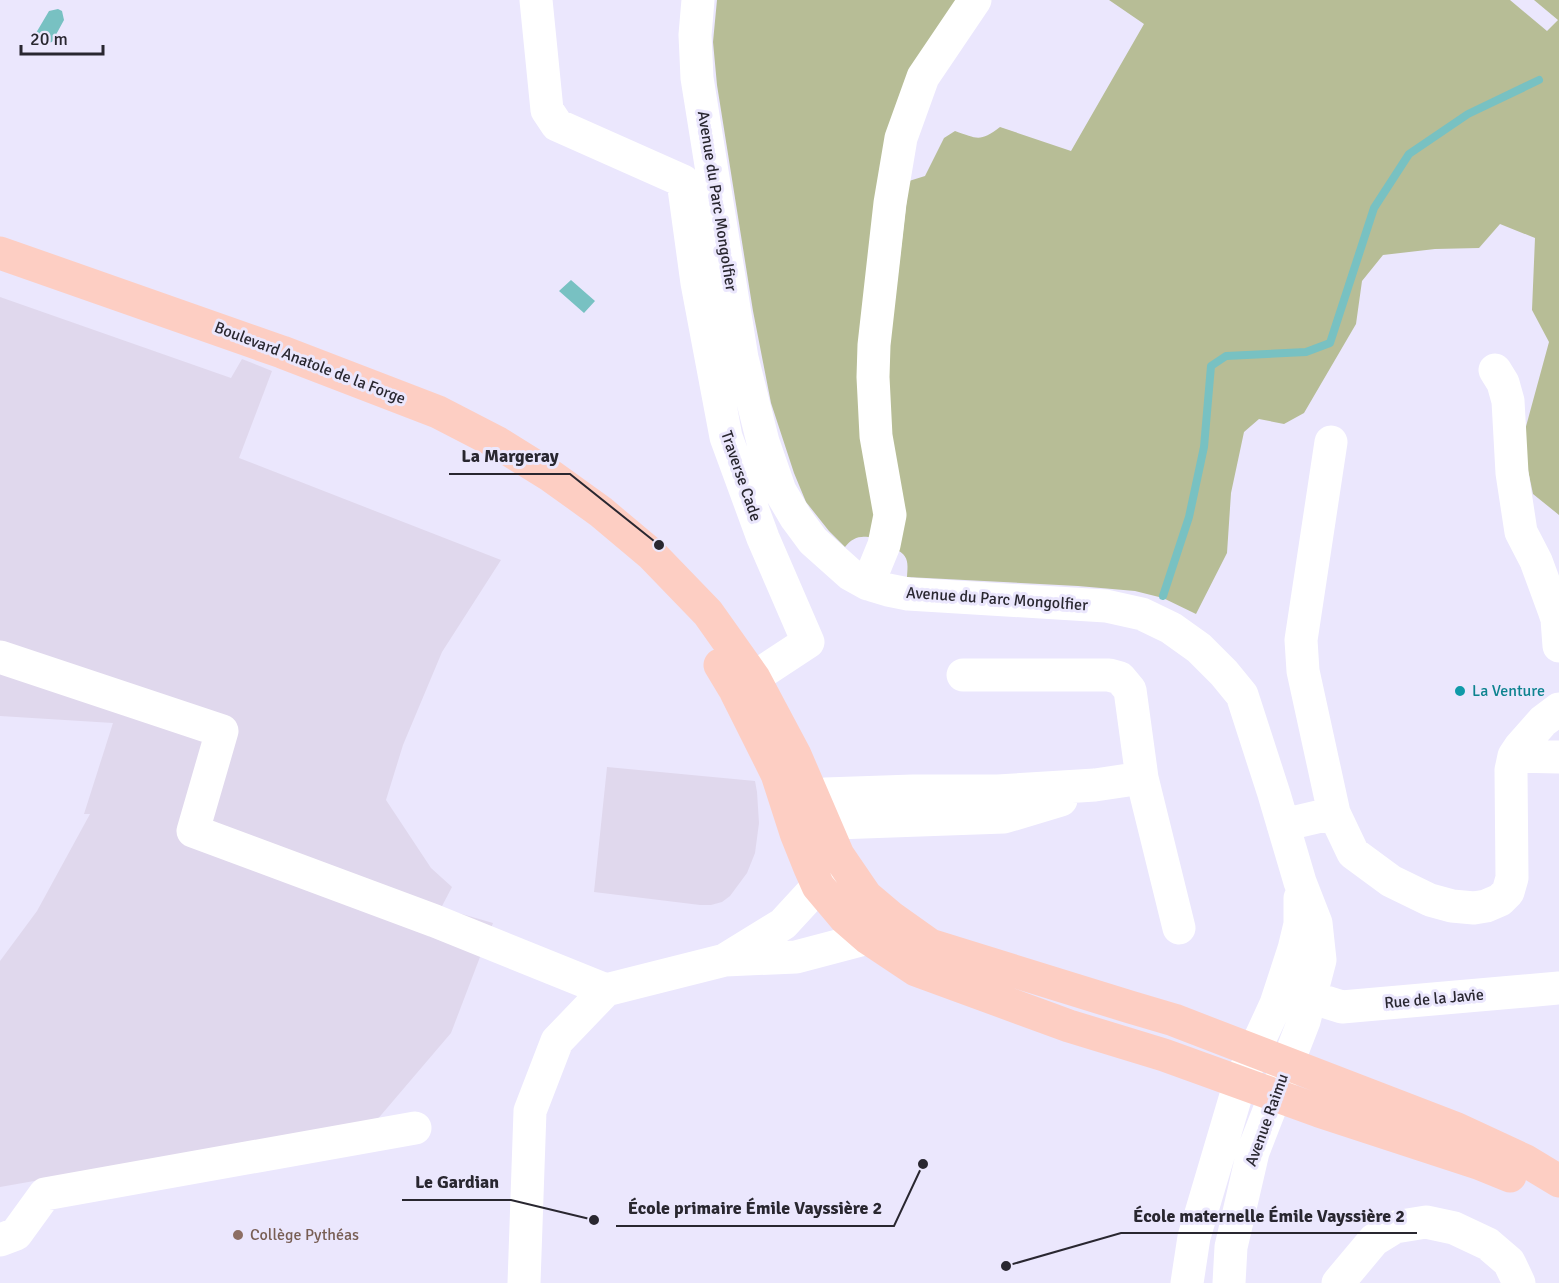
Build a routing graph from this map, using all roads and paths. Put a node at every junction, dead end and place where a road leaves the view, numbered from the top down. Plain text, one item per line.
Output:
1 (536, 0) edge
2 (698, 0) edge
3 (975, 0) edge
4 (0, 253) edge
5 (1495, 370) dead end
6 (1331, 442) dead end
7 (868, 584) junction
8 (1559, 646) edge
9 (0, 657) edge
10 (963, 675) dead end
11 (745, 684) junction
12 (1559, 709) edge
13 (1514, 756) junction
14 (1559, 758) edge
15 (1142, 778) junction
16 (1334, 813) junction
17 (805, 815) junction
18 (1284, 825) junction
19 (846, 869) junction
20 (1300, 882) junction
21 (818, 886) junction
22 (880, 928) junction
23 (1179, 928) dead end
24 (724, 960) junction
25 (1559, 988) edge
26 (606, 990) junction
27 (1310, 997) junction
28 (1254, 1050) junction
29 (1287, 1063) junction
30 (1240, 1082) junction
31 (1274, 1094) junction
32 (415, 1128) dead end
33 (1559, 1180) edge
34 (1559, 1196) edge
35 (0, 1240) edge
36 (524, 1283) edge
37 (1187, 1283) edge
38 (1229, 1283) edge
39 (1338, 1283) edge
40 (1519, 1283) edge

1 - 11 street, Traverse Cade
2 - 7 street, Avenue du Parc Mongolfier
3 - 7 street
4 - 11 main road, Boulevard Anatole de la Forge
5 - 8 street
6 - 16 street
7 - 18 street, Avenue du Parc Mongolfier
9 - 26 street
10 - 15 street
11 - 17 main road, Boulevard Anatole de la Forge
11 - 17 main road, Boulevard Anatole de la Forge
12 - 13 street
13 - 14 street
13 - 16 street
15 - 17 street
15 - 23 street
16 - 18 street
17 - 19 main road
17 - 21 main road
18 - 20 street, Avenue du Parc Mongolfier
19 - 21 street
19 - 22 main road
20 - 27 street, Avenue du Parc Mongolfier
20 - 28 street, Avenue du Parc Mongolfier
21 - 22 main road
21 - 24 street
22 - 24 street
22 - 28 main road
22 - 30 main road
24 - 26 street
25 - 27 street, Rue de la Javie
26 - 36 street
27 - 29 street, Avenue du Parc Mongolfier
28 - 29 main road
28 - 30 street, Avenue Raimu
29 - 31 street, Avenue Raimu
29 - 33 main road
30 - 31 main road
30 - 37 street, Avenue Raimu
31 - 34 main road
31 - 38 street, Avenue Raimu
32 - 35 street
39 - 40 street

